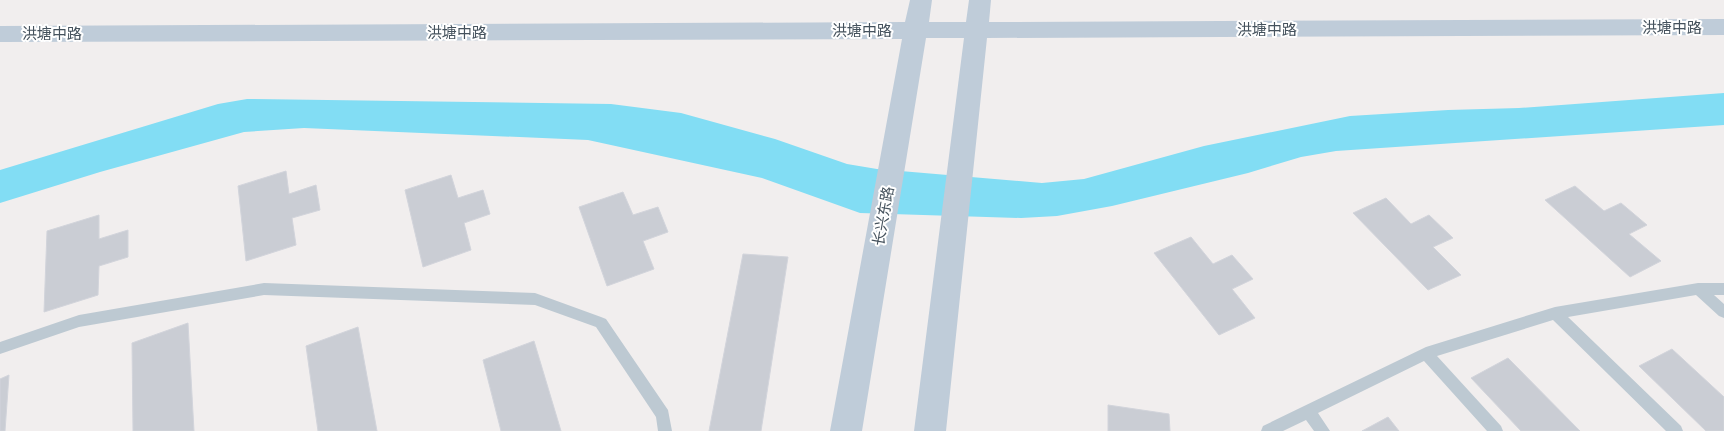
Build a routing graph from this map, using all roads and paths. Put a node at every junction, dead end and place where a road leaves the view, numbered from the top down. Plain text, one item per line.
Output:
1 (921, 0) edge
2 (980, 0) edge
3 (1724, 27) edge
4 (916, 30) junction
5 (976, 30) junction
6 (0, 34) edge
7 (1698, 289) junction
8 (1724, 289) edge
9 (1555, 312) junction
10 (1724, 312) edge
11 (0, 348) edge
12 (1426, 353) junction
13 (1308, 412) junction
14 (665, 431) edge
15 (846, 431) edge
16 (930, 431) edge
17 (1268, 431) edge
18 (1323, 431) edge
19 (1496, 431) edge
20 (1676, 431) edge

1 - 4 main road, 长兴东路
2 - 5 main road
3 - 5 main road, 洪塘中路
4 - 5 main road, 洪塘中路
4 - 6 main road, 洪塘中路
4 - 15 main road, 长兴东路
5 - 16 main road
7 - 8 lane
7 - 9 lane
7 - 10 lane
9 - 12 lane
9 - 20 lane
11 - 14 lane
12 - 13 lane
12 - 19 lane
13 - 17 lane
13 - 18 lane

